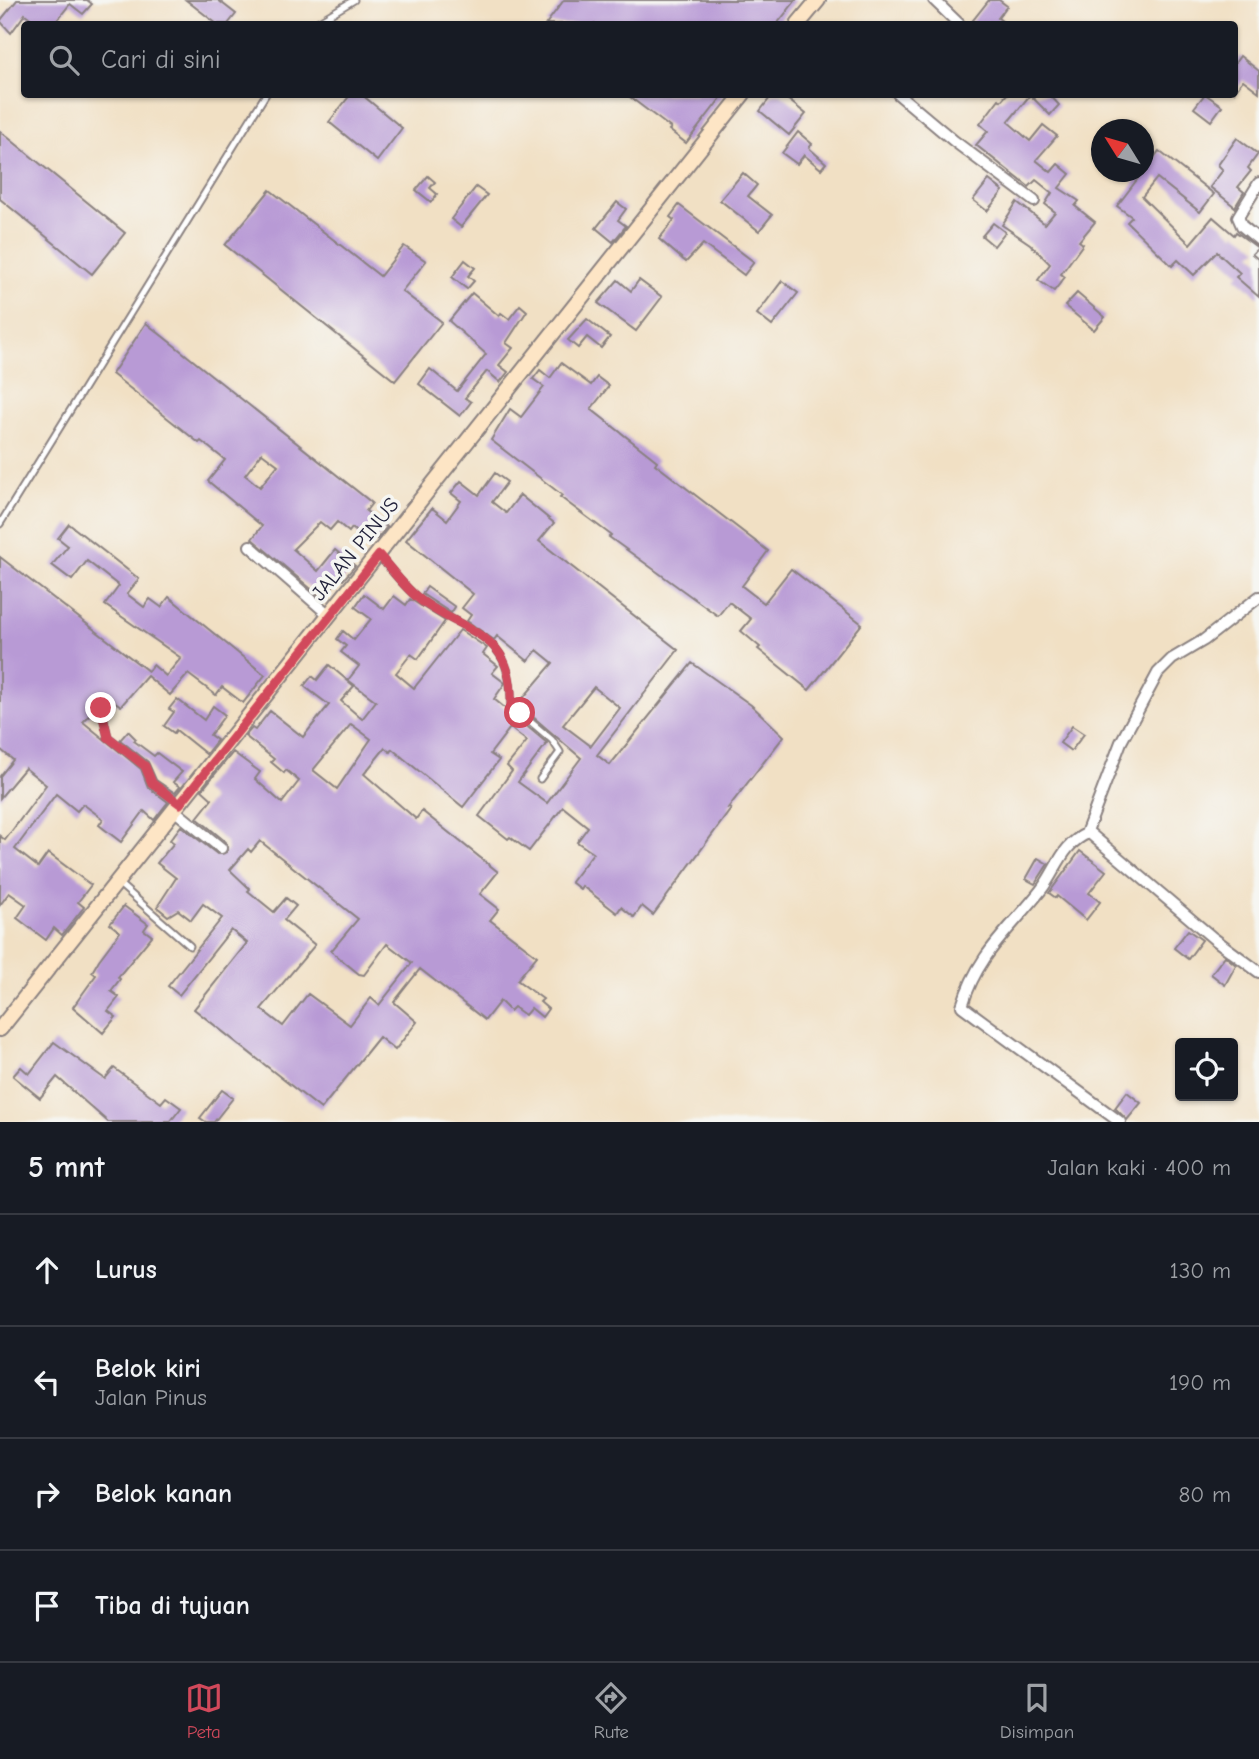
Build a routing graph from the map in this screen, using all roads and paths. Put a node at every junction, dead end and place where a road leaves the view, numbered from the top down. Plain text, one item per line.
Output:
1 (354, 0) edge
2 (818, 0) edge
3 (934, 0) edge
4 (319, 21) edge
5 (804, 21) edge
6 (956, 21) edge
7 (264, 98) edge
8 (740, 98) edge
9 (903, 98) edge
10 (1259, 183) edge
11 (1034, 201) dead end
12 (1259, 240) edge
13 (0, 524) edge
14 (250, 546) dead end
15 (379, 555) junction
16 (1259, 597) edge
17 (329, 615) junction
18 (101, 708) dead end
19 (540, 779) dead end
20 (177, 807) junction
21 (1088, 833) junction
22 (221, 848) dead end
23 (117, 882) junction
24 (190, 946) dead end
25 (1259, 972) edge
26 (0, 1029) edge
27 (1120, 1122) edge

1 - 4 lane
2 - 5 street
3 - 6 street
7 - 13 lane
8 - 15 street, JALAN PINUS
9 - 11 street
10 - 12 street
14 - 17 street
15 - 17 street, JALAN PINUS
15 - 19 lane
16 - 21 street
17 - 20 street, JALAN PINUS
18 - 20 lane
20 - 22 street
20 - 23 street, JALAN PINUS
21 - 25 street
21 - 27 street
23 - 24 lane
23 - 26 street, JALAN PINUS

